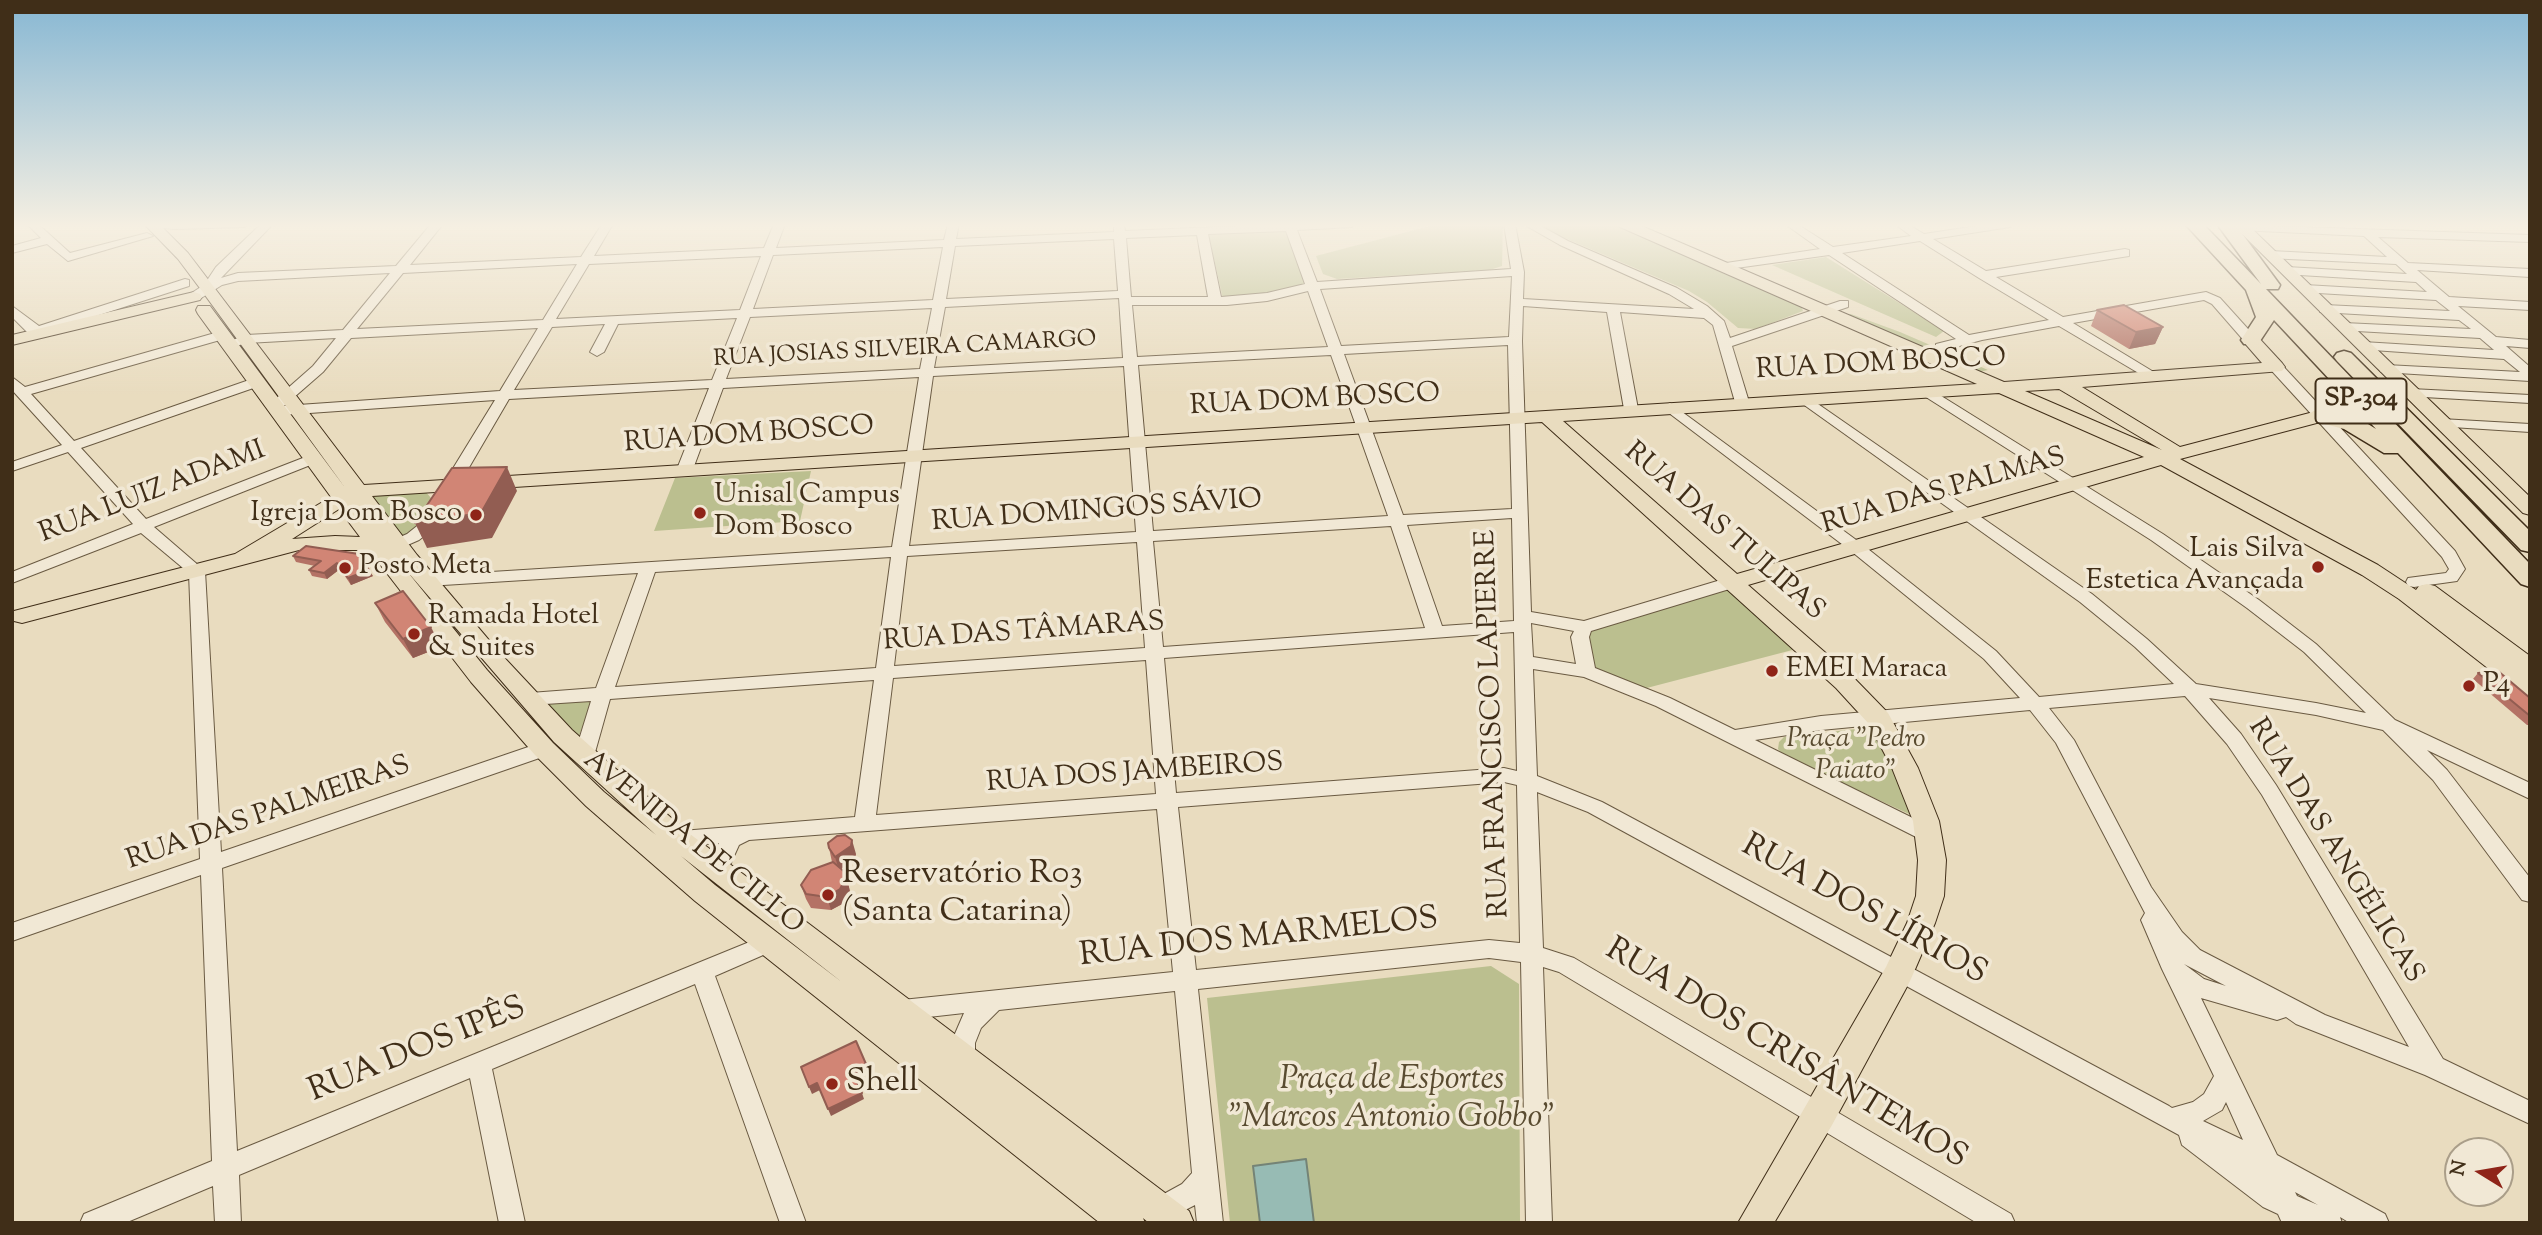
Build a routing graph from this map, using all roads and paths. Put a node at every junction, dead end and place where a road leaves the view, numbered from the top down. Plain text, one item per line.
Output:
1 (190, 282) edge
2 (190, 282) edge
3 (205, 282) edge
4 (221, 282) edge
5 (389, 282) edge
6 (572, 282) edge
7 (757, 282) edge
8 (943, 282) edge
9 (1124, 282) edge
10 (1211, 282) edge
11 (1309, 282) edge
12 (1376, 282) edge
13 (1518, 282) edge
14 (1653, 282) edge
15 (1758, 282) edge
16 (1793, 282) edge
17 (1879, 282) edge
18 (1994, 282) edge
19 (2247, 282) edge
20 (2248, 282) edge
21 (2282, 282) edge
22 (2288, 282) edge
23 (2423, 282) edge
24 (1311, 286) junction
25 (196, 289) junction
26 (2305, 289) junction
27 (1125, 298) junction
28 (2443, 298) junction
29 (1215, 301) junction
30 (939, 302) junction
31 (1517, 302) junction
32 (1844, 304) junction
33 (2530, 306) edge
34 (1612, 307) junction
35 (2325, 309) junction
36 (12, 310) edge
37 (1822, 311) junction
38 (746, 313) junction
39 (1708, 314) junction
40 (2463, 316) junction
41 (614, 320) junction
42 (2059, 322) junction
43 (547, 323) junction
44 (2344, 327) junction
45 (346, 333) junction
46 (23, 335) edge
47 (2488, 338) junction
48 (232, 339) junction
49 (1967, 340) junction
50 (2251, 340) junction
51 (1515, 341) junction
52 (1724, 344) junction
53 (2530, 344) edge
54 (2363, 346) junction
55 (1941, 347) junction
56 (1337, 351) junction
57 (597, 352) dead end
58 (2508, 355) junction
59 (1130, 362) junction
60 (2276, 368) junction
61 (318, 369) junction
62 (2386, 369) junction
63 (926, 373) junction
64 (2530, 375) edge
65 (2152, 377) junction
66 (276, 380) junction
67 (1961, 380) junction
68 (257, 382) junction
69 (720, 383) junction
70 (2062, 383) junction
71 (2029, 385) junction
72 (17, 386) edge
73 (1999, 388) junction
74 (1925, 392) junction
75 (2411, 393) junction
76 (506, 395) junction
77 (1805, 399) junction
78 (2530, 399) edge
79 (1742, 402) junction
80 (285, 406) junction
81 (1670, 407) junction
82 (1631, 409) junction
83 (1546, 416) junction
84 (2321, 416) junction
85 (1517, 418) junction
86 (2441, 423) junction
87 (1365, 427) junction
88 (2530, 428) edge
89 (1136, 440) junction
90 (71, 446) junction
91 (2172, 452) junction
92 (912, 455) junction
93 (313, 459) junction
94 (12, 467) edge
95 (685, 469) junction
96 (453, 483) junction
97 (2071, 485) junction
98 (349, 494) junction
99 (2530, 509) edge
100 (1520, 513) junction
101 (315, 514) junction
102 (1969, 516) junction
103 (1395, 520) junction
104 (144, 526) junction
105 (1146, 535) junction
106 (335, 542) junction
107 (388, 545) junction
108 (2497, 545) junction
109 (2530, 545) edge
110 (1857, 548) junction
111 (899, 553) junction
112 (243, 558) junction
113 (648, 568) junction
114 (197, 571) junction
115 (12, 578) edge
116 (2530, 579) edge
117 (427, 581) junction
118 (2414, 582) junction
119 (1730, 583) junction
120 (18, 621) edge
121 (1522, 621) junction
122 (1584, 627) junction
123 (1435, 631) junction
124 (2463, 637) junction
125 (1154, 653) junction
126 (1524, 662) junction
127 (2530, 668) edge
128 (1587, 672) junction
129 (884, 673) junction
130 (2530, 688) edge
131 (2190, 689) junction
132 (603, 693) junction
133 (2530, 696) edge
134 (530, 699) junction
135 (2034, 703) junction
136 (1879, 719) junction
137 (2393, 726) junction
138 (1737, 736) junction
139 (544, 749) junction
140 (584, 757) junction
141 (1527, 780) junction
142 (2530, 792) edge
143 (1167, 802) junction
144 (865, 822) junction
145 (746, 832) junction
146 (1928, 835) junction
147 (676, 838) junction
148 (209, 866) junction
149 (717, 870) junction
150 (2530, 894) edge
151 (12, 932) edge
152 (769, 943) junction
153 (1531, 954) junction
154 (2183, 963) junction
155 (701, 970) junction
156 (1899, 972) junction
157 (1187, 981) junction
158 (993, 1001) junction
159 (902, 1010) junction
160 (963, 1059) junction
161 (480, 1063) junction
162 (2434, 1067) junction
163 (2226, 1077) junction
164 (2530, 1112) edge
165 (1820, 1115) junction
166 (2166, 1117) junction
167 (2267, 1163) junction
168 (225, 1167) junction
169 (1206, 1176) junction
170 (2292, 1215) edge
171 (1169, 1216) edge
172 (93, 1223) edge
173 (228, 1223) edge
174 (512, 1223) edge
175 (793, 1223) edge
176 (1128, 1223) edge
177 (1210, 1223) edge
178 (1539, 1223) edge
179 (1755, 1223) edge
180 (2002, 1223) edge
181 (2329, 1223) edge
182 (2376, 1223) edge

1 - 25 main road, AVENIDA DE CILLO
2 - 25 main road, AVENIDA DE CILLO
3 - 25 street
4 - 25 street
5 - 45 street
6 - 43 street
7 - 38 street
8 - 30 street
9 - 27 street
10 - 29 street
11 - 24 street
12 - 24 street
13 - 31 street, RUA FRANCISCO LAPIERRE
14 - 39 street
15 - 37 main road
16 - 32 main road
17 - 49 street
18 - 42 street
19 - 50 highway
20 - 108 highway, SP-304
21 - 109 highway, SP-304
22 - 26 main road
23 - 28 street
24 - 29 street
24 - 56 street
25 - 46 main road
25 - 48 main road, AVENIDA DE CILLO
26 - 28 street
26 - 35 main road
27 - 29 street
27 - 30 street
27 - 59 street
28 - 33 street
28 - 40 street
30 - 38 street
30 - 63 street
31 - 34 street
31 - 51 street, RUA FRANCISCO LAPIERRE
32 - 37 street
32 - 55 main road
34 - 39 street
34 - 82 street
35 - 40 street
35 - 44 main road
36 - 46 street
37 - 52 street
37 - 67 main road
38 - 41 street
38 - 69 street
39 - 52 street
40 - 47 street
41 - 43 street
41 - 57 street
42 - 49 street
42 - 50 street
42 - 65 street
43 - 45 street
43 - 76 street
44 - 47 street
44 - 54 main road
45 - 48 street
45 - 61 street
47 - 53 street
47 - 58 street
48 - 66 main road, AVENIDA DE CILLO
48 - 68 main road, AVENIDA DE CILLO
48 - 72 street
49 - 55 street
50 - 60 main road
51 - 56 street, RUA JOSIAS SILVEIRA CAMARGO
51 - 85 street, RUA FRANCISCO LAPIERRE
52 - 79 street
54 - 58 street
54 - 62 main road
55 - 71 main road
56 - 59 street, RUA JOSIAS SILVEIRA CAMARGO
56 - 87 street
58 - 64 street
59 - 63 street, RUA JOSIAS SILVEIRA CAMARGO
59 - 89 street
60 - 65 main road, RUA DOM BOSCO
60 - 84 street
61 - 66 street
61 - 80 street
62 - 64 street
62 - 75 main road
63 - 69 street, RUA JOSIAS SILVEIRA CAMARGO
63 - 92 street
65 - 70 main road, RUA DOM BOSCO
66 - 80 main road, AVENIDA DE CILLO
67 - 73 main road, RUA DOM BOSCO
67 - 74 main road, RUA DOM BOSCO
68 - 80 main road, AVENIDA DE CILLO
68 - 90 street
69 - 76 street, RUA JOSIAS SILVEIRA CAMARGO
69 - 95 street
70 - 71 main road, RUA DOM BOSCO
70 - 91 main road
71 - 73 main road, RUA DOM BOSCO
71 - 91 main road
72 - 90 street
73 - 91 main road
74 - 77 main road, RUA DOM BOSCO
74 - 97 street
75 - 78 street
75 - 86 main road
76 - 80 street, RUA JOSIAS SILVEIRA CAMARGO
76 - 96 street
77 - 79 main road, RUA DOM BOSCO
77 - 102 street, RUA DAS ANGÉLICAS
79 - 81 main road, RUA DOM BOSCO
80 - 93 main road, AVENIDA DE CILLO
80 - 98 main road, AVENIDA DE CILLO
81 - 82 main road, RUA DOM BOSCO
81 - 110 street
82 - 83 main road, RUA DOM BOSCO
83 - 85 main road, RUA DOM BOSCO
83 - 119 main road, RUA DAS TULIPAS
84 - 91 main road, RUA DAS PALMAS
84 - 108 highway
84 - 118 street
85 - 87 main road, RUA DOM BOSCO
85 - 100 street, RUA FRANCISCO LAPIERRE
86 - 88 street
86 - 99 main road
87 - 89 main road, RUA DOM BOSCO
87 - 103 street
89 - 92 main road, RUA DOM BOSCO
89 - 105 street
90 - 94 street
90 - 104 street
91 - 97 main road, RUA DAS PALMAS
91 - 118 main road
91 - 124 main road
92 - 95 main road, RUA DOM BOSCO
92 - 111 street
93 - 98 main road, AVENIDA DE CILLO
93 - 104 street, RUA LUIZ ADAMI
95 - 96 main road, RUA DOM BOSCO
96 - 98 main road, RUA DOM BOSCO
96 - 107 street
97 - 102 main road, RUA DAS PALMAS
97 - 137 street
98 - 101 main road
98 - 107 main road, AVENIDA DE CILLO
100 - 103 street, RUA DOMINGOS SÁVIO
100 - 121 street, RUA FRANCISCO LAPIERRE
101 - 106 main road
101 - 112 main road
102 - 110 main road, RUA DAS PALMAS
102 - 131 street, RUA DAS ANGÉLICAS
103 - 105 street, RUA DOMINGOS SÁVIO
103 - 123 street
104 - 114 street
104 - 115 street, RUA LUIZ ADAMI
105 - 111 street, RUA DOMINGOS SÁVIO
105 - 125 street
106 - 107 main road
106 - 112 main road
107 - 117 main road, AVENIDA DE CILLO
107 - 139 main road, AVENIDA DE CILLO
108 - 116 highway, SP-304
110 - 119 main road, RUA DAS PALMAS
110 - 135 street
111 - 113 street, RUA DOMINGOS SÁVIO
111 - 129 street
112 - 114 main road
113 - 117 street, RUA DOMINGOS SÁVIO
113 - 132 street
114 - 120 main road
114 - 148 street
117 - 134 main road, AVENIDA DE CILLO
118 - 127 main road
119 - 122 street, RUA DAS PALMAS
119 - 136 main road, RUA DAS TULIPAS
121 - 122 street, RUA DAS PALMAS
121 - 123 street, RUA DAS TÂMARAS
121 - 126 street, RUA FRANCISCO LAPIERRE
122 - 128 street
123 - 125 street, RUA DAS TÂMARAS
124 - 130 main road
124 - 133 main road
125 - 129 street, RUA DAS TÂMARAS
125 - 143 street
126 - 128 street
126 - 141 street, RUA FRANCISCO LAPIERRE
128 - 138 street
129 - 132 street, RUA DAS TÂMARAS
129 - 144 street
131 - 135 street
131 - 137 street
131 - 162 street, RUA DAS ANGÉLICAS
132 - 134 street, RUA DAS TÂMARAS
132 - 140 street
134 - 140 main road, AVENIDA DE CILLO
135 - 136 street
135 - 154 street
136 - 138 street
136 - 146 main road, RUA DAS TULIPAS
137 - 142 street
137 - 150 street
138 - 146 street
139 - 148 street, RUA DAS PALMEIRAS
139 - 152 main road, AVENIDA DE CILLO
140 - 147 main road, AVENIDA DE CILLO
141 - 143 street, RUA DOS JAMBEIROS
141 - 153 street, RUA FRANCISCO LAPIERRE
141 - 156 street, RUA DOS LÍRIOS
143 - 144 street, RUA DOS JAMBEIROS
143 - 157 street
144 - 145 street, RUA DOS JAMBEIROS
145 - 147 street, RUA DOS JAMBEIROS
145 - 149 street
146 - 156 main road, RUA DAS TULIPAS
147 - 149 main road, AVENIDA DE CILLO
148 - 151 street, RUA DAS PALMEIRAS
148 - 168 street
149 - 159 main road, AVENIDA DE CILLO
152 - 155 street, RUA DOS IPÊS
152 - 176 main road, AVENIDA DE CILLO
153 - 157 street, RUA DOS MARMELOS
153 - 165 street, RUA DOS CRISÂNTEMOS
153 - 178 street, RUA FRANCISCO LAPIERRE
154 - 162 street
154 - 163 street
155 - 161 street, RUA DOS IPÊS
155 - 175 street
156 - 165 main road, RUA DAS TULIPAS
156 - 166 street, RUA DOS LÍRIOS
157 - 158 street, RUA DOS MARMELOS
157 - 169 street
158 - 159 street, RUA DOS MARMELOS
158 - 160 street
159 - 160 main road, AVENIDA DE CILLO
160 - 171 main road, AVENIDA DE CILLO
161 - 168 street, RUA DOS IPÊS
161 - 174 street
162 - 164 street
163 - 166 street
163 - 167 street
165 - 179 main road, RUA DAS TULIPAS
165 - 180 street, RUA DOS CRISÂNTEMOS
166 - 167 street, RUA DOS LÍRIOS
166 - 170 street, RUA DOS LÍRIOS
167 - 170 street
167 - 182 street, RUA DOS LÍRIOS
168 - 172 street, RUA DOS IPÊS
168 - 173 street
169 - 171 street
169 - 177 street
170 - 181 street, RUA DOS LÍRIOS

